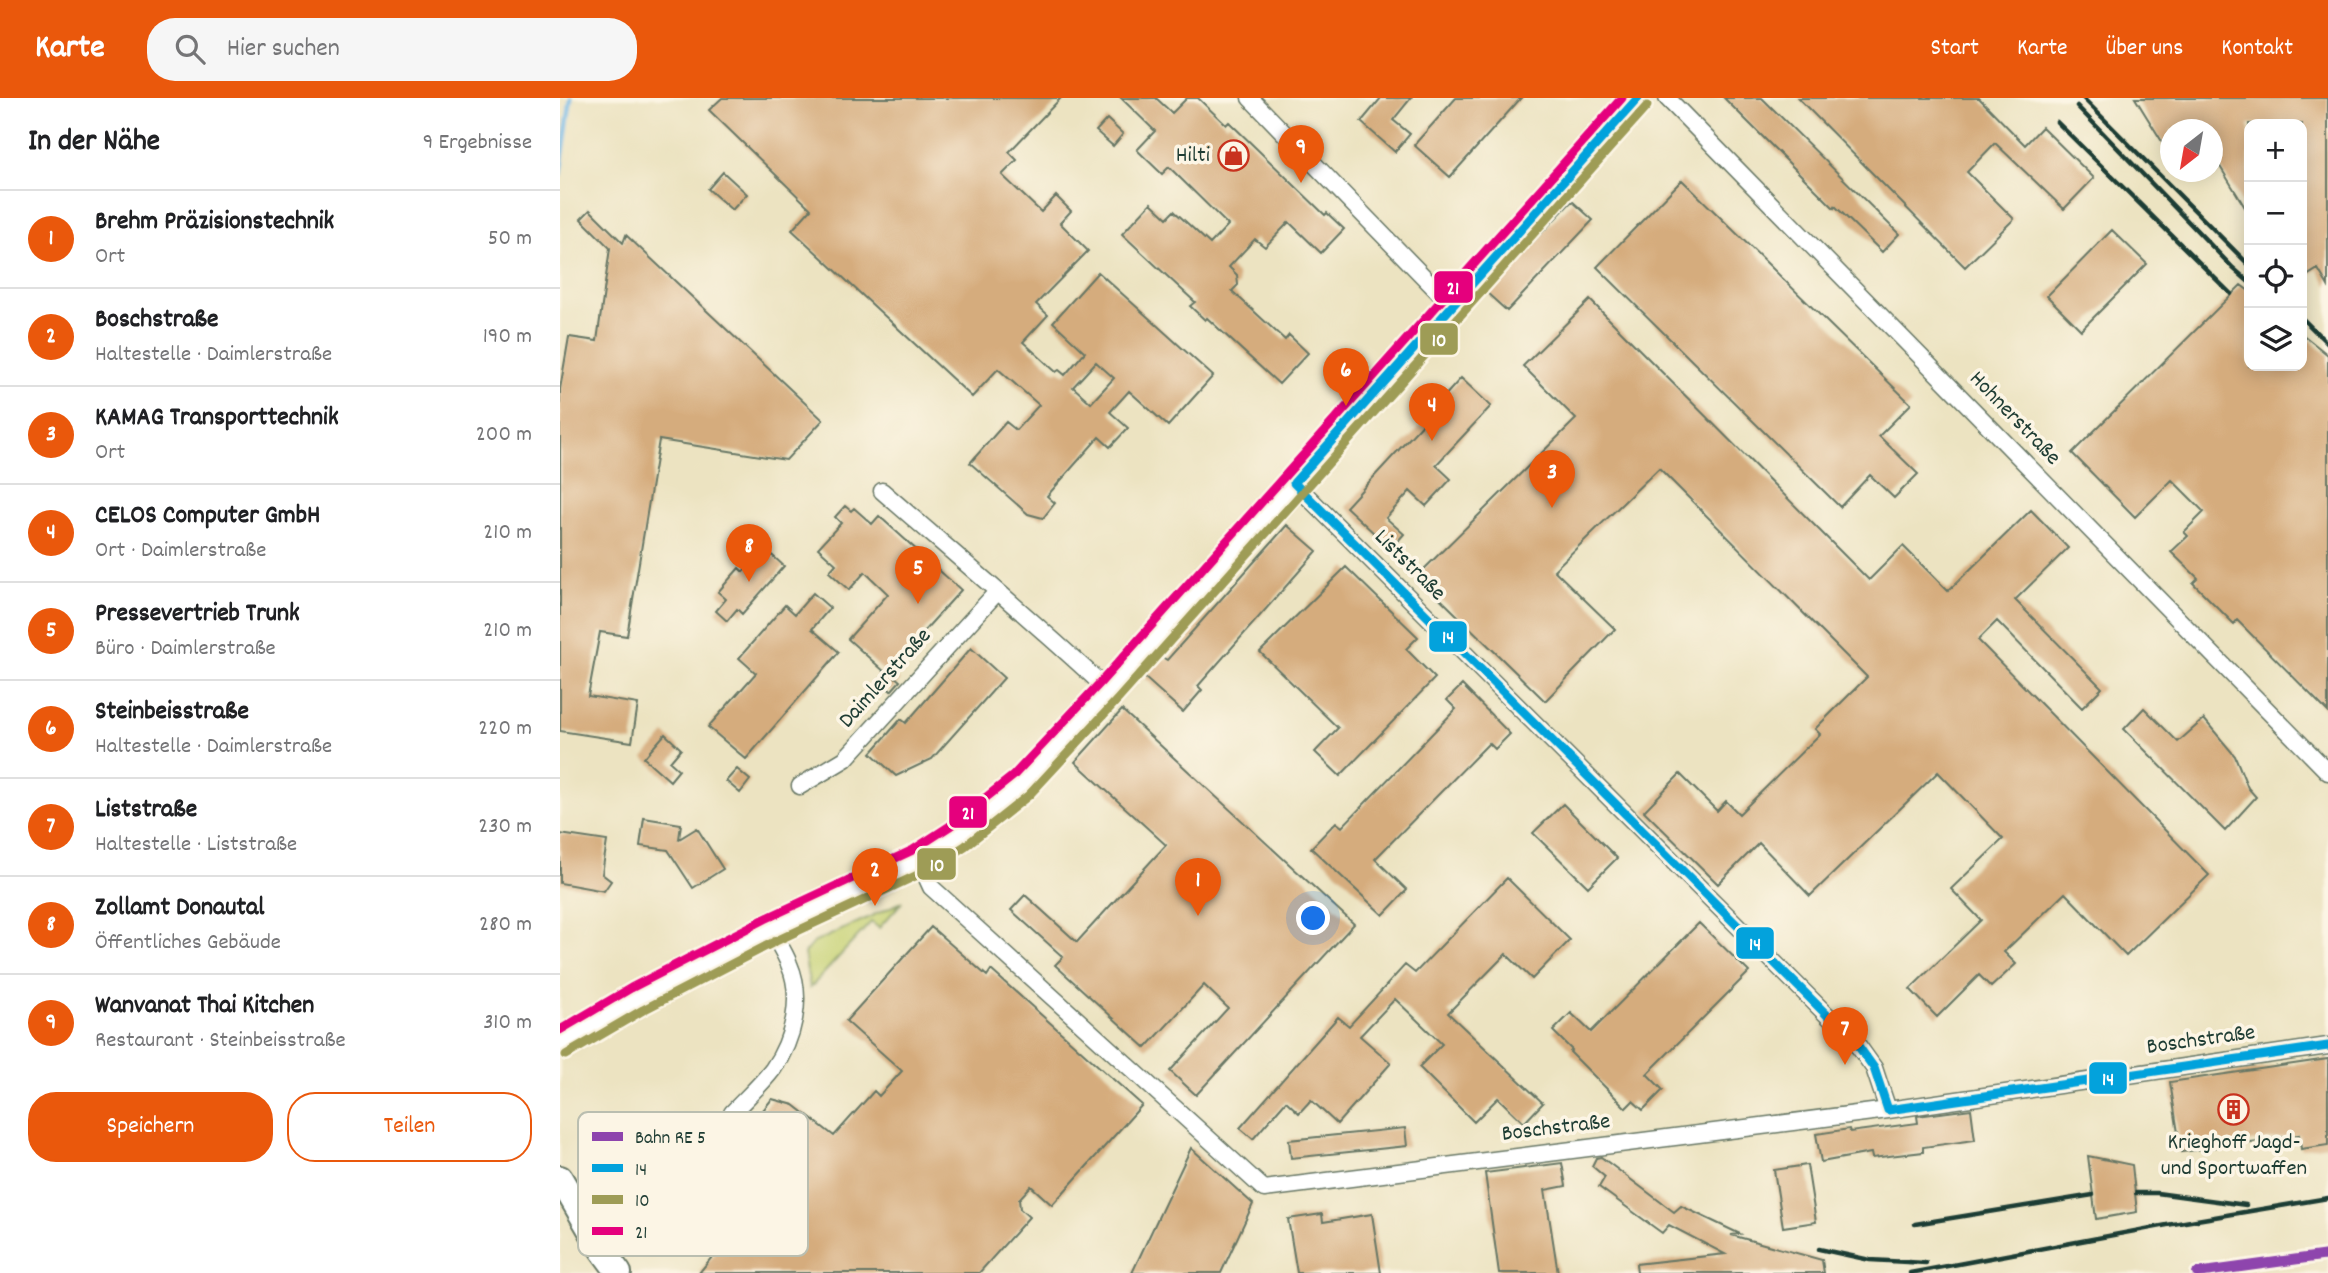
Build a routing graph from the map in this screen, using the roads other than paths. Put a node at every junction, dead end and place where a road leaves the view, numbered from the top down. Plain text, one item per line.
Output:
1 (1638, 98) edge
2 (1667, 98) edge
3 (1253, 99) edge
4 (1452, 306) junction
5 (1294, 483) junction
6 (882, 491) dead end
7 (997, 592) junction
8 (1109, 691) junction
9 (2328, 772) edge
10 (800, 786) dead end
11 (919, 861) junction
12 (771, 930) junction
13 (562, 1043) edge
14 (2328, 1046) edge
15 (1888, 1110) junction
16 (733, 1112) edge
17 (560, 1178) edge
18 (578, 1209) edge
19 (606, 1256) edge
20 (619, 1273) edge

1 - 4 street
2 - 9 street, Hohnerstraße
3 - 4 street
4 - 5 street
5 - 8 street
5 - 15 street, Liststraße
6 - 7 street
7 - 8 street
7 - 10 street, Daimlerstraße
8 - 11 street
11 - 12 street
11 - 15 street, Boschstraße
12 - 13 street
12 - 16 street
14 - 15 street, Boschstraße
17 - 18 main road
19 - 20 main road

